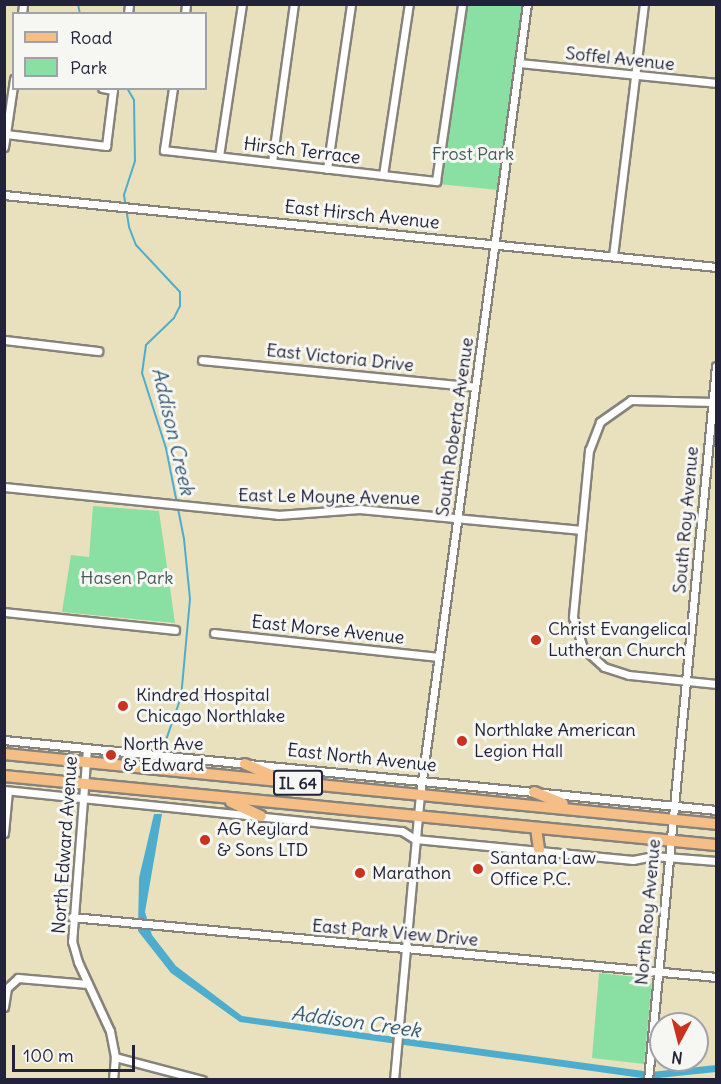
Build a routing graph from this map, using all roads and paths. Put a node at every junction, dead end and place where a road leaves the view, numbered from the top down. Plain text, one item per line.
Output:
1 (242, 4) edge
2 (294, 4) edge
3 (351, 4) edge
4 (409, 4) edge
5 (462, 4) edge
6 (526, 4) edge
7 (644, 4) edge
8 (520, 63) junction
9 (634, 76) junction
10 (717, 83) edge
11 (12, 90) edge
12 (113, 90) edge
13 (173, 90) edge
14 (6, 134) junction
15 (4, 147) edge
16 (219, 156) junction
17 (272, 162) junction
18 (327, 169) junction
19 (383, 175) junction
20 (4, 195) edge
21 (495, 244) junction
22 (613, 256) junction
23 (717, 267) edge
24 (4, 340) edge
25 (98, 351) dead end
26 (202, 360) dead end
27 (717, 366) edge
28 (476, 387) junction
29 (714, 402) edge
30 (4, 487) edge
31 (458, 516) junction
32 (581, 530) junction
33 (4, 612) edge
34 (175, 630) dead end
35 (214, 633) dead end
36 (438, 657) junction
37 (686, 681) junction
38 (717, 684) edge
39 (4, 740) edge
40 (87, 748) junction
41 (4, 754) edge
42 (86, 762) junction
43 (245, 764) junction
44 (4, 776) edge
45 (421, 781) junction
46 (286, 782) junction
47 (84, 784) junction
48 (6, 791) edge
49 (534, 792) junction
50 (420, 795) junction
51 (217, 797) junction
52 (83, 798) junction
53 (673, 806) junction
54 (580, 810) junction
55 (717, 810) edge
56 (261, 816) junction
57 (418, 816) junction
58 (672, 819) junction
59 (717, 824) edge
60 (536, 828) junction
61 (4, 833) edge
62 (415, 839) junction
63 (670, 841) junction
64 (717, 845) edge
65 (538, 850) junction
66 (668, 857) junction
67 (717, 861) edge
68 (72, 917) junction
69 (405, 950) junction
70 (658, 971) junction
71 (717, 977) edge
72 (88, 984) junction
73 (4, 1007) edge
74 (115, 1057) junction
75 (113, 1080) edge
76 (202, 1080) edge
77 (394, 1080) edge
78 (648, 1080) edge

1 - 16 street
2 - 17 street
3 - 18 street
4 - 19 street
5 - 19 street, Hirsch Terrace
6 - 8 street, South Roberta Avenue
7 - 9 street
8 - 9 street, Soffel Avenue
8 - 21 street, South Roberta Avenue
9 - 10 street, Soffel Avenue
9 - 22 street
11 - 14 street
12 - 14 street
13 - 16 street, Hirsch Terrace
14 - 15 street
16 - 17 street, Hirsch Terrace
17 - 18 street, Hirsch Terrace
18 - 19 street, Hirsch Terrace
20 - 21 street, East Hirsch Avenue
21 - 22 street, East Hirsch Avenue
21 - 28 street, South Roberta Avenue
22 - 23 street, East Hirsch Avenue
24 - 25 street
26 - 28 street, East Victoria Drive
27 - 29 street, South Roy Avenue
28 - 31 street, South Roberta Avenue
29 - 32 street
29 - 37 street, South Roy Avenue
30 - 31 street, East Le Moyne Avenue
31 - 32 street, East Le Moyne Avenue
31 - 36 street, South Roberta Avenue
32 - 37 street
33 - 34 street
35 - 36 street, East Morse Avenue
36 - 45 street, South Roberta Avenue
37 - 38 street
37 - 53 street, South Roy Avenue
39 - 40 street, East North Avenue
40 - 42 street, North Edward Avenue
40 - 43 street, East North Avenue
41 - 42 main road, East North Avenue / IL 64
42 - 46 main road, East North Avenue / IL 64
42 - 47 street, North Edward Avenue
43 - 45 street, East North Avenue
43 - 46 main road
44 - 47 main road, IL 64
45 - 49 street, East North Avenue
45 - 50 street, South Roberta Avenue
46 - 50 main road, East North Avenue / IL 64
47 - 51 main road, IL 64
47 - 52 street, North Edward Avenue
48 - 52 street
48 - 61 street
49 - 53 street, East North Avenue
49 - 54 main road
50 - 54 main road, East North Avenue / IL 64
50 - 57 street, South Roberta Avenue
51 - 56 main road
51 - 57 main road, IL 64
52 - 56 street
52 - 68 street, North Edward Avenue
53 - 55 street, East North Avenue
53 - 58 street, South Roy Avenue
54 - 58 main road, East North Avenue / IL 64
56 - 62 street
57 - 60 main road, IL 64
57 - 62 street, South Roberta Avenue
58 - 59 main road, East North Avenue / IL 64
58 - 63 street, North Roy Avenue
60 - 63 main road, IL 64
60 - 65 main road
62 - 65 street
62 - 69 street, South Roberta Avenue
63 - 64 main road, IL 64
63 - 66 street, North Roy Avenue
65 - 66 street
66 - 67 street
66 - 70 street, North Roy Avenue
68 - 69 street, East Park View Drive
68 - 72 street, North Edward Avenue
69 - 70 street, East Park View Drive
69 - 77 street, South Roberta Avenue
70 - 71 street, East Park View Drive
70 - 78 street, North Roy Avenue
72 - 73 street
72 - 74 street, North Edward Avenue
74 - 75 street, North Edward Avenue
74 - 76 street

